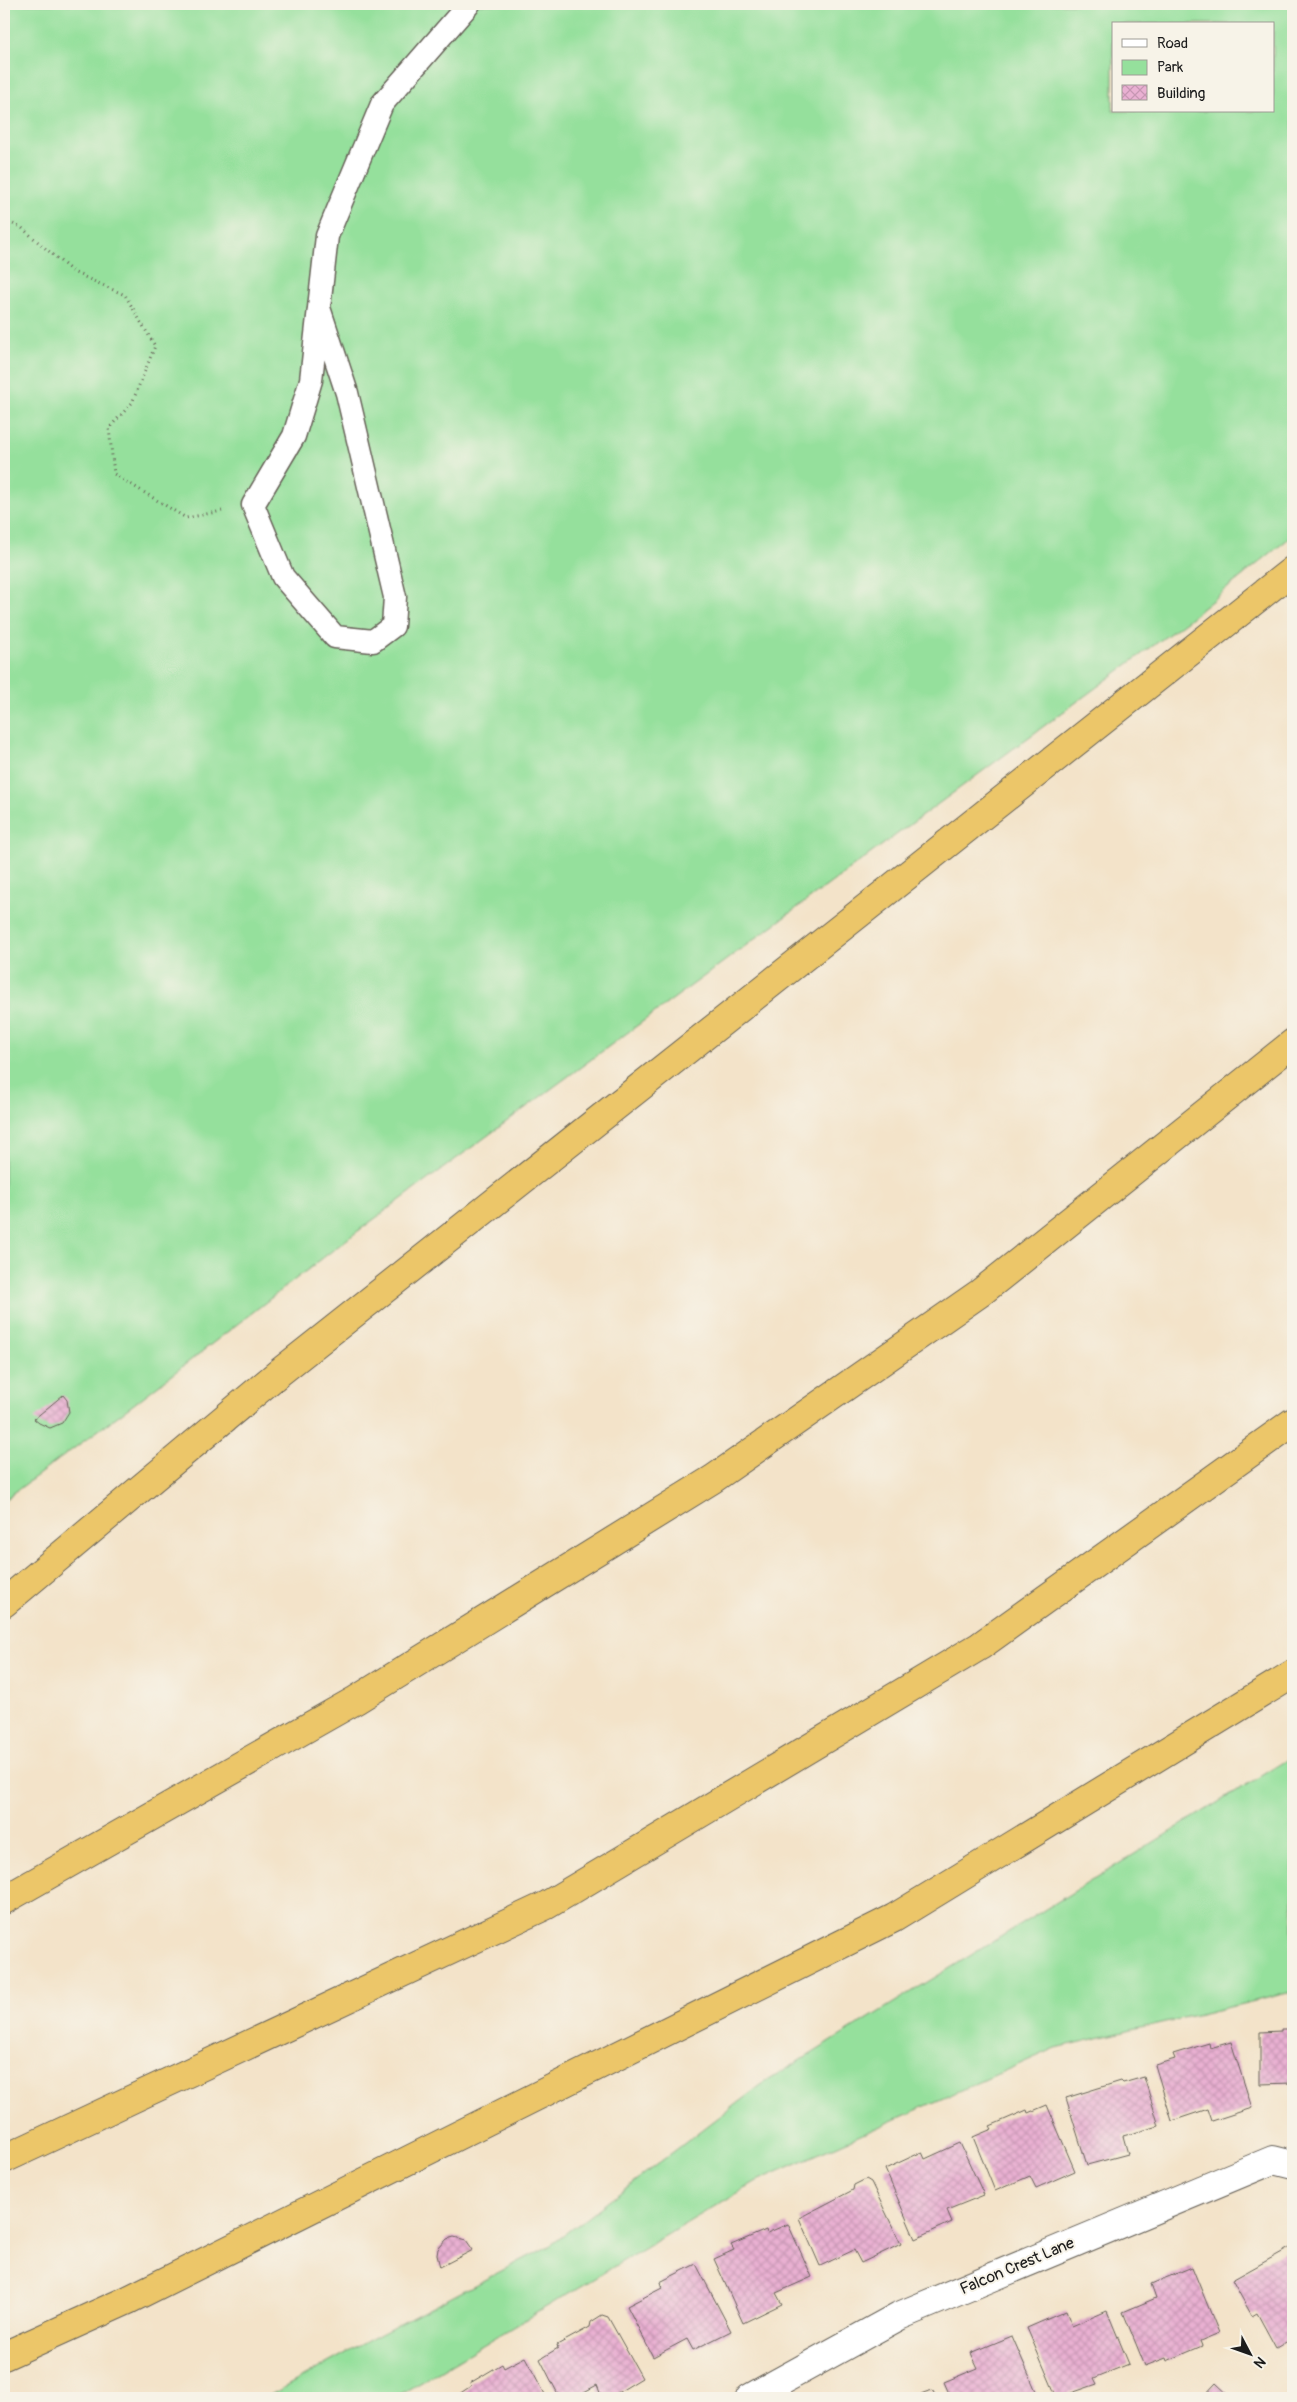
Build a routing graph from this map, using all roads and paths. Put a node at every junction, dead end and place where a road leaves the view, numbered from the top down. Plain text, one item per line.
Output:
1 (468, 4) edge
2 (4, 220) edge
3 (320, 311) junction
4 (253, 505) junction
5 (1293, 570) edge
6 (1293, 1043) edge
7 (1293, 1422) edge
8 (4, 1603) edge
9 (1293, 1674) edge
10 (4, 1900) edge
11 (4, 2159) edge
12 (1293, 2165) edge
13 (4, 2356) edge
14 (750, 2398) edge

1 - 3 lane
2 - 4 path
3 - 4 lane
3 - 4 lane
5 - 8 highway
6 - 10 highway
7 - 11 highway
9 - 13 highway
12 - 14 street, Falcon Crest Lane

